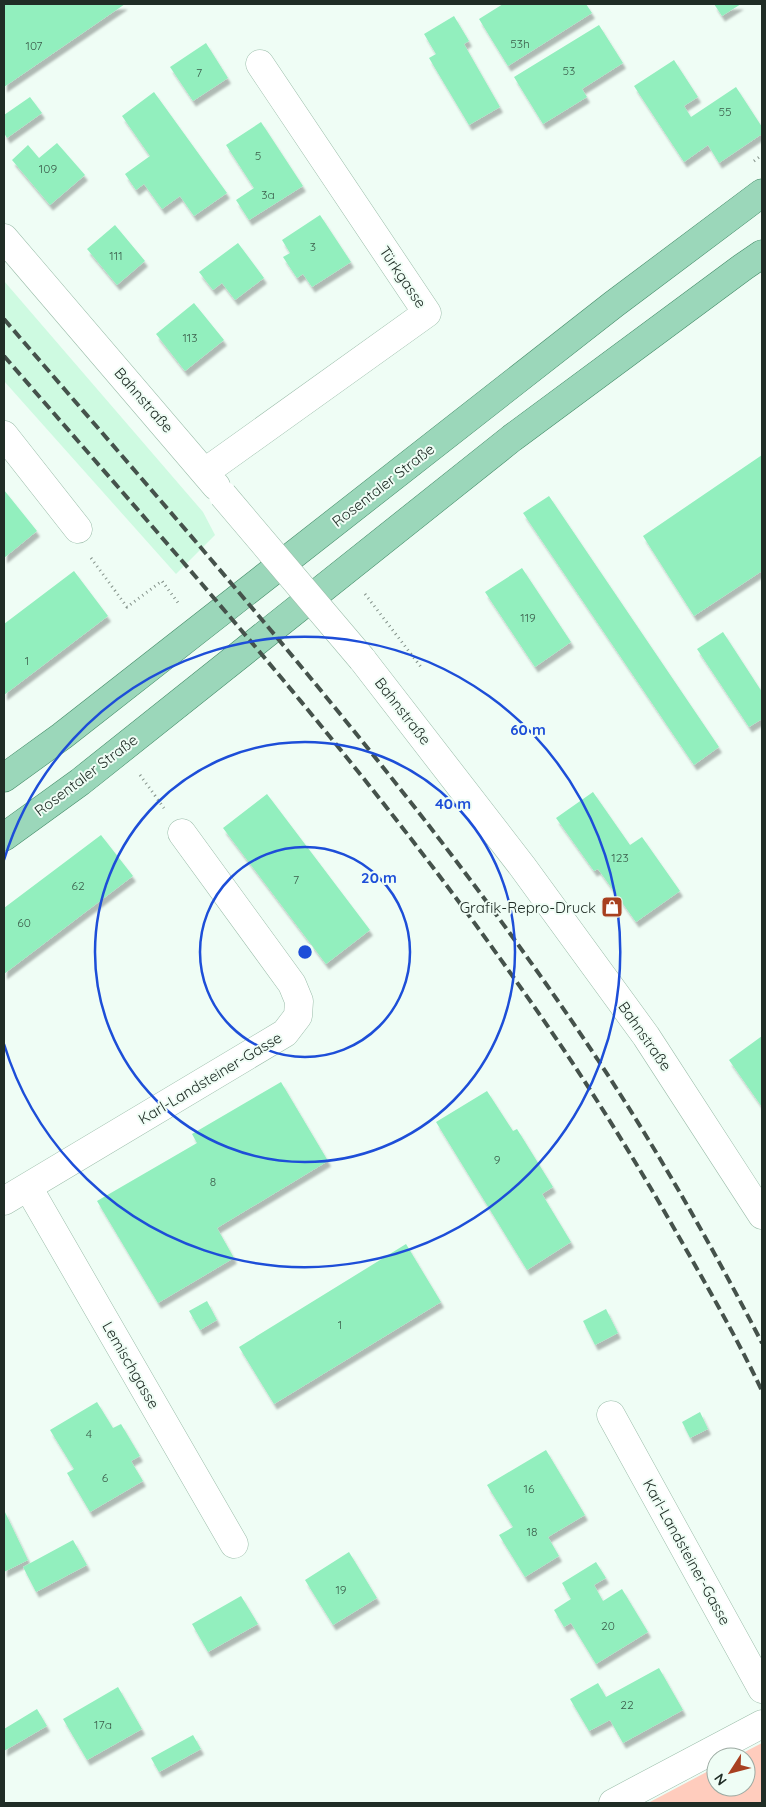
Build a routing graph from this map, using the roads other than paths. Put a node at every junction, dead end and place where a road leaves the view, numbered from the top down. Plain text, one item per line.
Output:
1 (260, 64) dead end
2 (762, 193) edge
3 (4, 238) edge
4 (762, 254) edge
5 (4, 435) edge
6 (205, 472) junction
7 (78, 529) dead end
8 (4, 778) edge
9 (182, 832) road end
10 (4, 837) edge
11 (28, 1187) junction
12 (4, 1201) edge
13 (762, 1215) edge
14 (611, 1415) dead end
15 (234, 1544) dead end
16 (762, 1690) edge
17 (762, 1724) edge
18 (613, 1803) edge

1 - 6 street, Türkgasse
2 - 8 main road, Rosentaler Straße
3 - 6 street, Bahnstraße
4 - 10 main road, Rosentaler Straße
5 - 7 street
6 - 13 street, Bahnstraße, bridge
9 - 11 street, Karl-Landsteiner-Gasse
11 - 12 street, Karl-Landsteiner-Gasse
11 - 15 street, Lemischgasse
14 - 16 street, Karl-Landsteiner-Gasse
17 - 18 street

